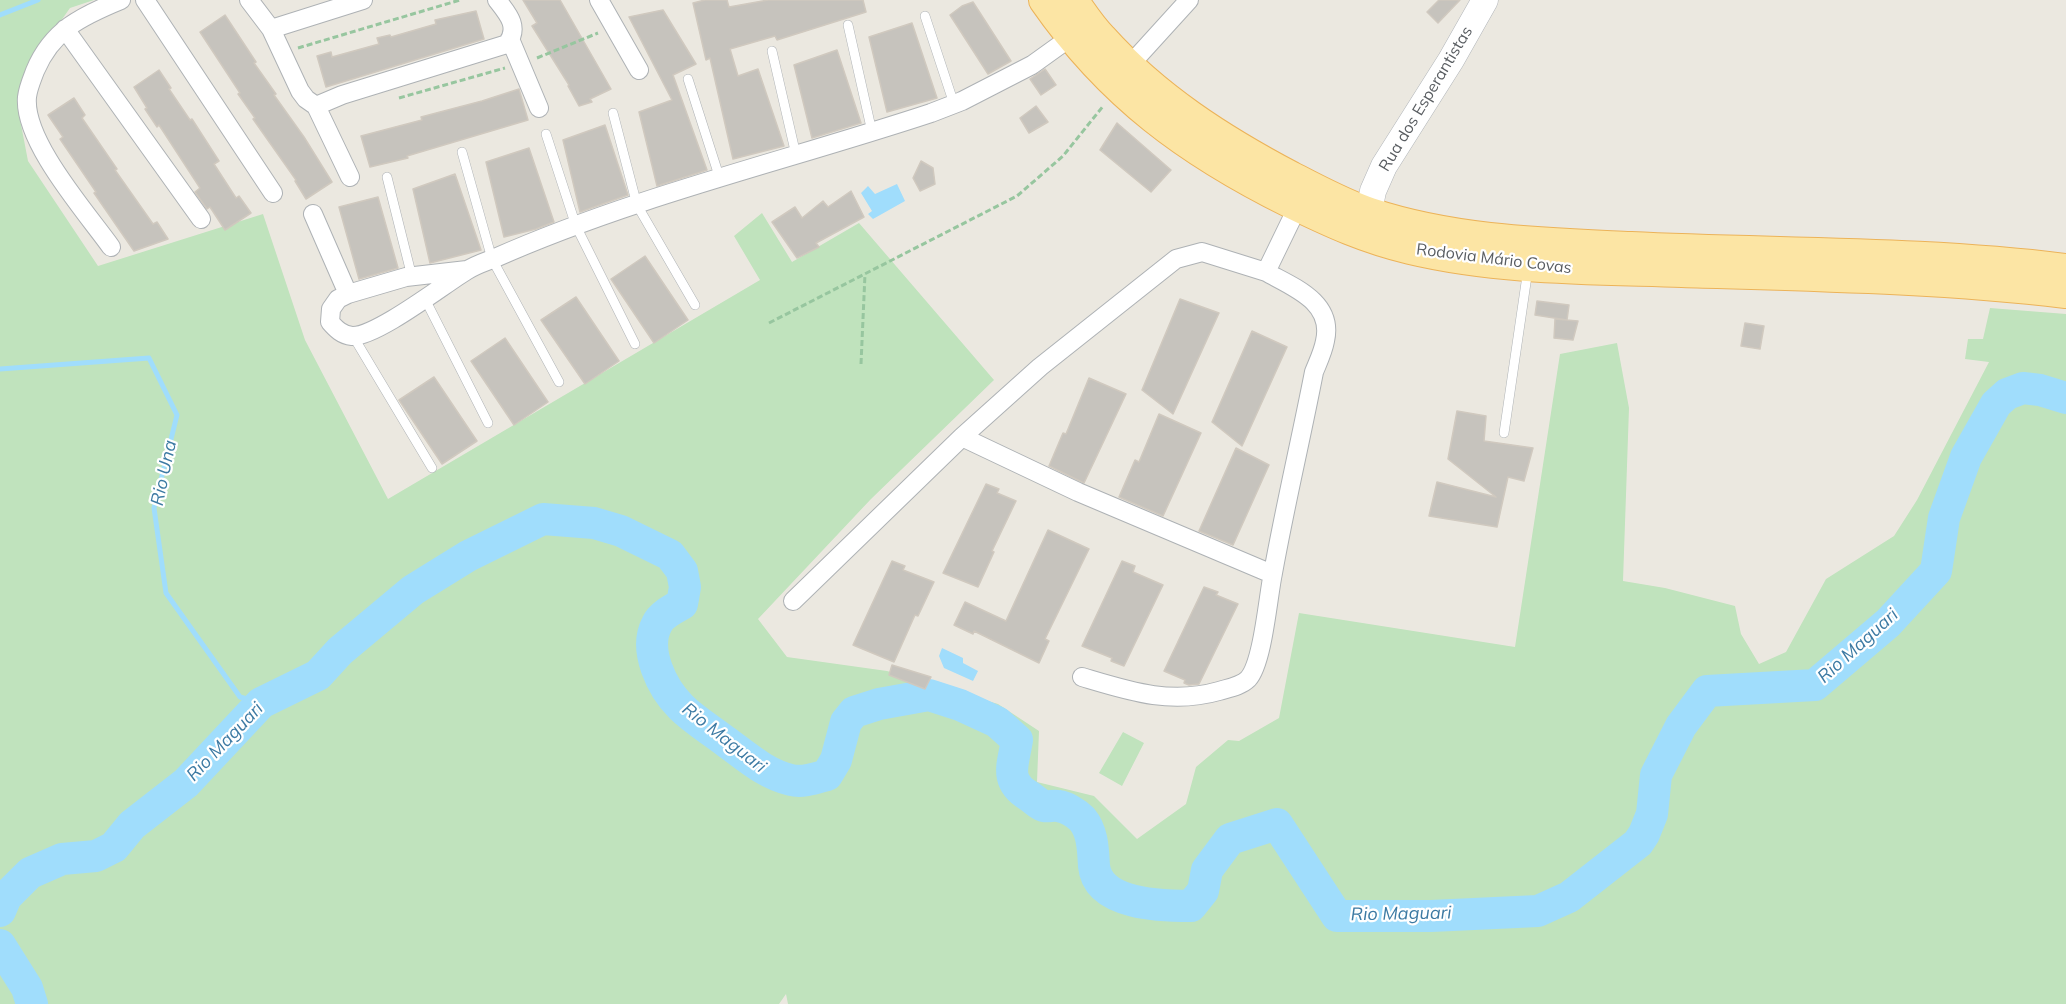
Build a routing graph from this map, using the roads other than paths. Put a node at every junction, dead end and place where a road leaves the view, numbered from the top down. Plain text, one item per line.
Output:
1 (121, 0) edge
2 (145, 0) edge
3 (249, 0) edge
4 (363, 0) edge
5 (497, 0) edge
6 (598, 0) edge
7 (1044, 0) edge
8 (1073, 0) edge
9 (1189, 0) edge
10 (1485, 0) edge
11 (925, 16) dead end
12 (848, 25) dead end
13 (65, 28) junction
14 (271, 29) junction
15 (1071, 37) junction
16 (510, 39) junction
17 (771, 51) dead end
18 (639, 70) dead end
19 (1124, 77) junction
20 (688, 79) dead end
21 (954, 104) junction
22 (316, 106) junction
23 (539, 108) dead end
24 (613, 113) dead end
25 (872, 132) junction
26 (546, 134) dead end
27 (462, 152) dead end
28 (796, 155) junction
29 (350, 177) dead end
30 (387, 177) dead end
31 (720, 179) junction
32 (273, 193) dead end
33 (637, 205) junction
34 (1298, 206) junction
35 (313, 214) dead end
36 (201, 219) dead end
37 (1366, 224) junction
38 (576, 226) junction
39 (111, 247) dead end
40 (492, 259) junction
41 (1529, 266) junction
42 (2066, 269) edge
43 (467, 270) junction
44 (1266, 272) junction
45 (412, 276) junction
46 (2066, 293) edge
47 (348, 294) junction
48 (425, 299) junction
49 (695, 305) dead end
50 (353, 336) junction
51 (635, 344) dead end
52 (560, 382) dead end
53 (488, 423) dead end
54 (1504, 433) dead end
55 (962, 437) junction
56 (432, 468) dead end
57 (1272, 574) junction
58 (793, 601) dead end
59 (1082, 677) dead end

1 - 13 street
2 - 32 street
3 - 14 street
4 - 14 street
5 - 16 street
6 - 18 street
7 - 15 main road, Rodovia Mário Covas
8 - 19 main road, Rodovia Mário Covas
9 - 19 street
10 - 37 main road, Rua dos Esperantistas
11 - 21 lane
12 - 25 lane
13 - 36 street
13 - 39 street
14 - 22 street
15 - 19 main road, Rodovia Mário Covas
15 - 21 street
16 - 22 street
16 - 23 street
17 - 28 lane
19 - 34 main road, Rodovia Mário Covas
19 - 37 main road, Rodovia Mário Covas
20 - 31 lane
21 - 25 street
22 - 29 street
24 - 33 lane
25 - 28 street
26 - 38 lane
27 - 40 lane
28 - 31 street
30 - 45 lane
31 - 33 street
33 - 38 street
33 - 49 lane
34 - 37 main road, Rodovia Mário Covas
34 - 44 street
35 - 47 street
37 - 41 main road, Rodovia Mário Covas
37 - 42 main road, Rodovia Mário Covas
38 - 40 street
38 - 51 lane
40 - 43 street
40 - 52 lane
41 - 46 main road, Rodovia Mário Covas
41 - 54 lane
43 - 45 street
43 - 48 street
44 - 55 street
44 - 57 street
45 - 47 street
47 - 50 street
48 - 50 street
48 - 53 lane
50 - 56 lane
55 - 57 street
55 - 58 street
57 - 59 street

